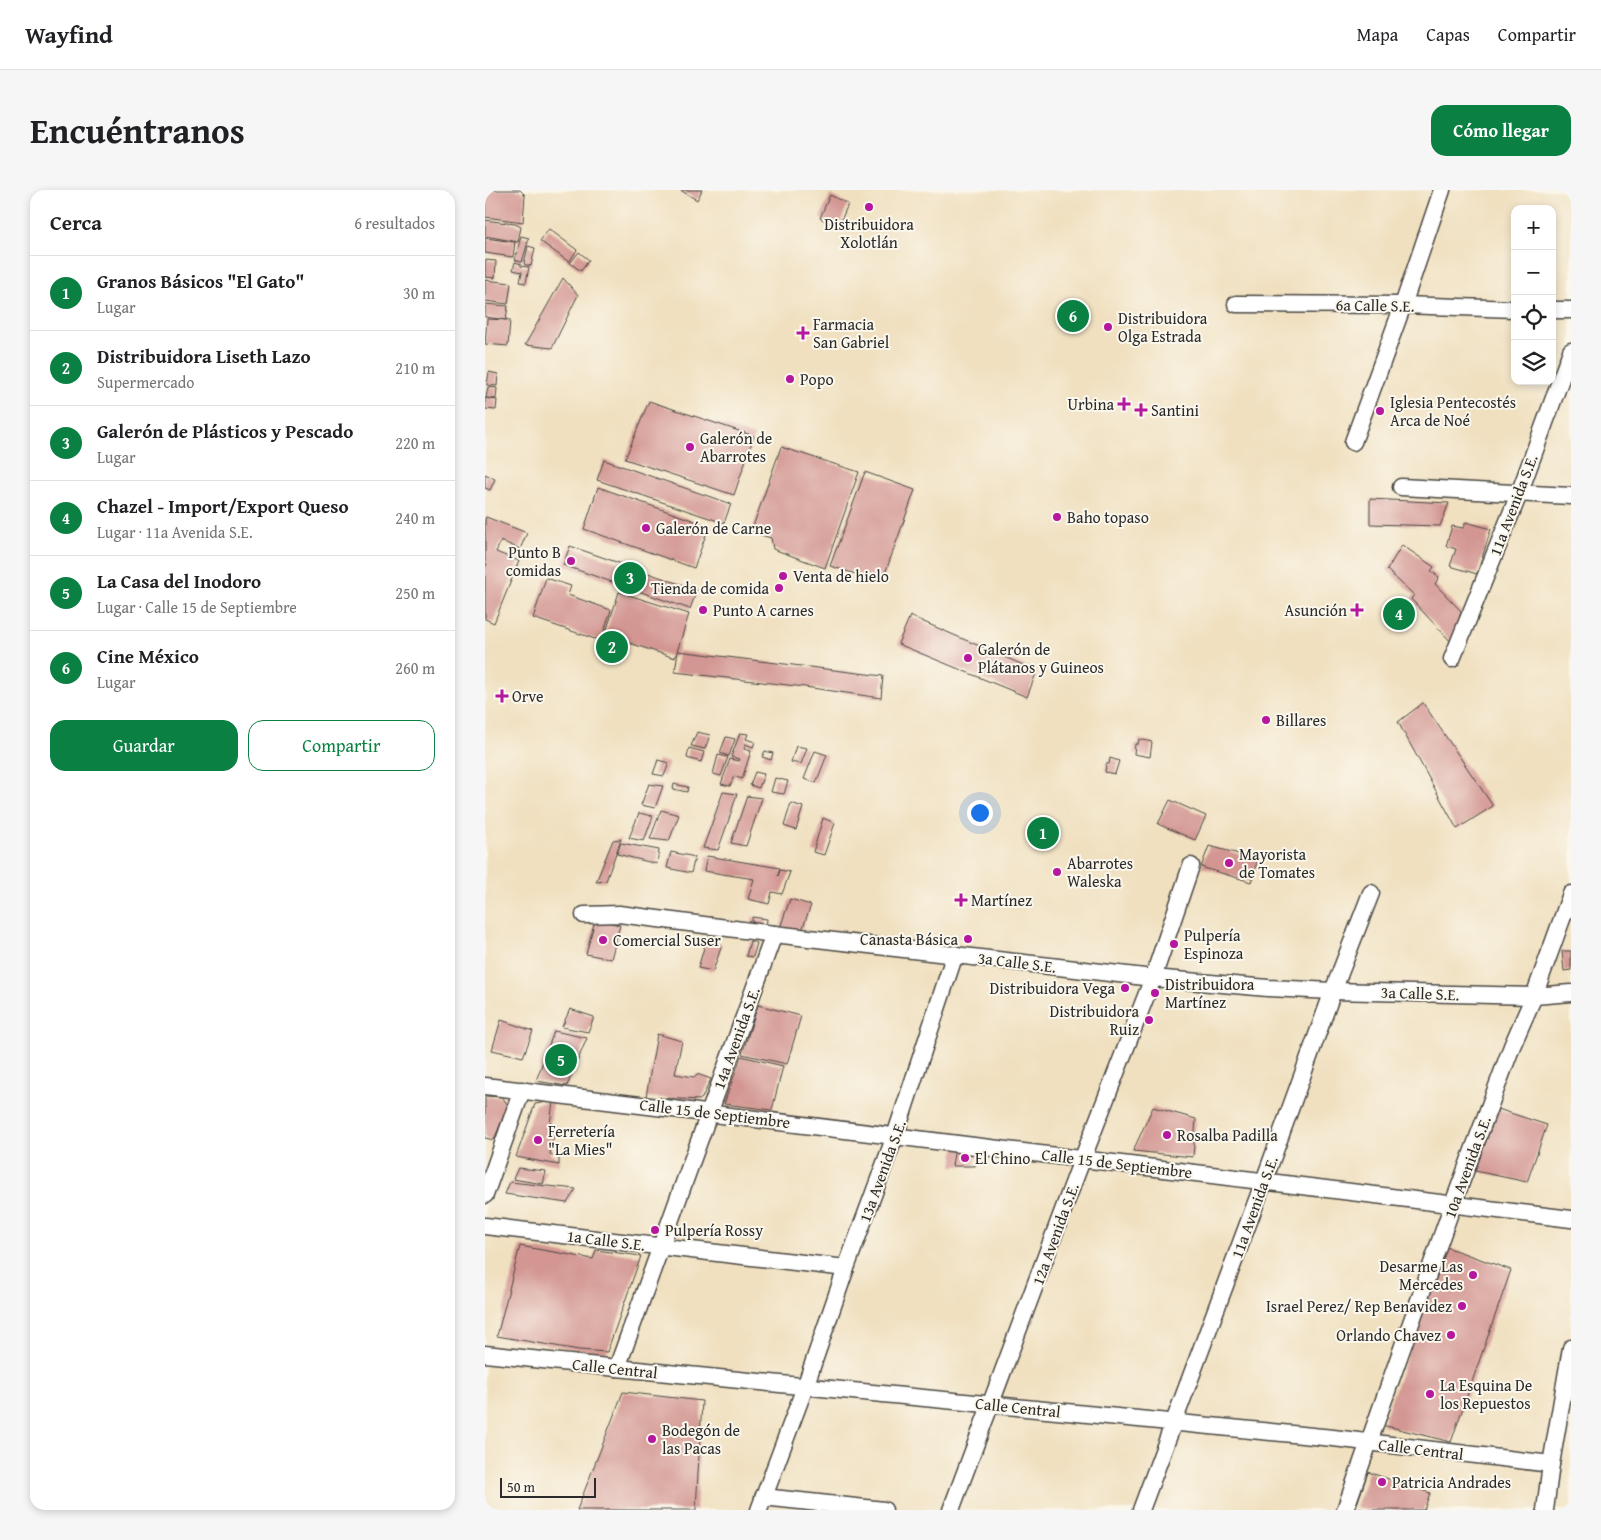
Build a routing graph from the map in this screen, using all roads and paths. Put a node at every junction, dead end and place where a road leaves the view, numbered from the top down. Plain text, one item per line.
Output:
1 (1442, 190) edge
2 (1236, 304) dead end
3 (1403, 305) junction
4 (1511, 309) edge
5 (1556, 310) edge
6 (1571, 310) edge
7 (1571, 351) edge
8 (1353, 442) dead end
9 (1401, 487) dead end
10 (1519, 494) junction
11 (1571, 496) edge
12 (1452, 659) dead end
13 (1191, 866) dead end
14 (1371, 893) dead end
15 (1571, 894) edge
16 (584, 915) dead end
17 (774, 934) junction
18 (955, 954) junction
19 (1153, 978) junction
20 (1333, 991) junction
21 (1571, 992) edge
22 (1534, 996) junction
23 (485, 1086) edge
24 (522, 1090) junction
25 (710, 1112) junction
26 (895, 1136) junction
27 (1083, 1159) junction
28 (1264, 1181) junction
29 (485, 1195) edge
30 (1453, 1204) junction
31 (1571, 1219) edge
32 (485, 1226) edge
33 (661, 1247) junction
34 (846, 1268) junction
35 (1571, 1348) edge
36 (485, 1354) edge
37 (617, 1368) junction
38 (805, 1387) junction
39 (991, 1404) junction
40 (1173, 1422) junction
41 (1369, 1442) junction
42 (1551, 1464) junction
43 (761, 1504) edge
44 (884, 1510) edge
45 (951, 1510) edge
46 (1141, 1510) edge
47 (1345, 1510) edge
48 (1545, 1510) edge

1 - 3 street
2 - 3 street, 6a Calle S.E.
3 - 4 street, 6a Calle S.E.
3 - 8 street
5 - 6 street
7 - 10 street, 11a Avenida S.E.
9 - 10 street
10 - 11 street
10 - 12 street, 11a Avenida S.E.
13 - 19 street, 12a Avenida S.E.
14 - 20 street, 11a Avenida S.E.
15 - 22 street, 10a Avenida S.E.
16 - 17 street, 3a Calle S.E.
17 - 18 street, 3a Calle S.E.
17 - 25 street, 14a Avenida S.E.
18 - 19 street, 3a Calle S.E.
18 - 26 street, 13a Avenida S.E.
19 - 20 street, 3a Calle S.E.
19 - 27 street, 12a Avenida S.E.
20 - 22 street, 3a Calle S.E.
20 - 28 street, 11a Avenida S.E.
21 - 22 street, 3a Calle S.E.
22 - 30 street, 10a Avenida S.E.
23 - 24 street, Calle 15 de Septiembre
24 - 25 street, Calle 15 de Septiembre
24 - 29 street
25 - 26 street, Calle 15 de Septiembre
25 - 33 street, 14a Avenida S.E.
26 - 27 street, Calle 15 de Septiembre
26 - 34 street, 13a Avenida S.E.
27 - 28 street, Calle 15 de Septiembre
27 - 39 street, 12a Avenida S.E.
28 - 30 street, Calle 15 de Septiembre
28 - 40 street, 11a Avenida S.E.
30 - 31 street, Calle 15 de Septiembre
30 - 41 street, 10a Avenida S.E.
32 - 33 street, 1a Calle S.E.
33 - 34 street, 1a Calle S.E.
33 - 37 street, 14a Avenida S.E.
34 - 38 street, 13a Avenida S.E.
35 - 42 street
36 - 37 street, Calle Central
37 - 38 street, Calle Central
38 - 39 street, Calle Central
38 - 43 street, 13a Avenida S.E.
39 - 40 street, Calle Central
39 - 45 street, 12a Avenida S.E.
40 - 41 street, Calle Central
40 - 46 street, 11a Avenida S.E.
41 - 42 street, Calle Central
41 - 47 street, 10a Avenida S.E.
42 - 48 street
43 - 44 street

